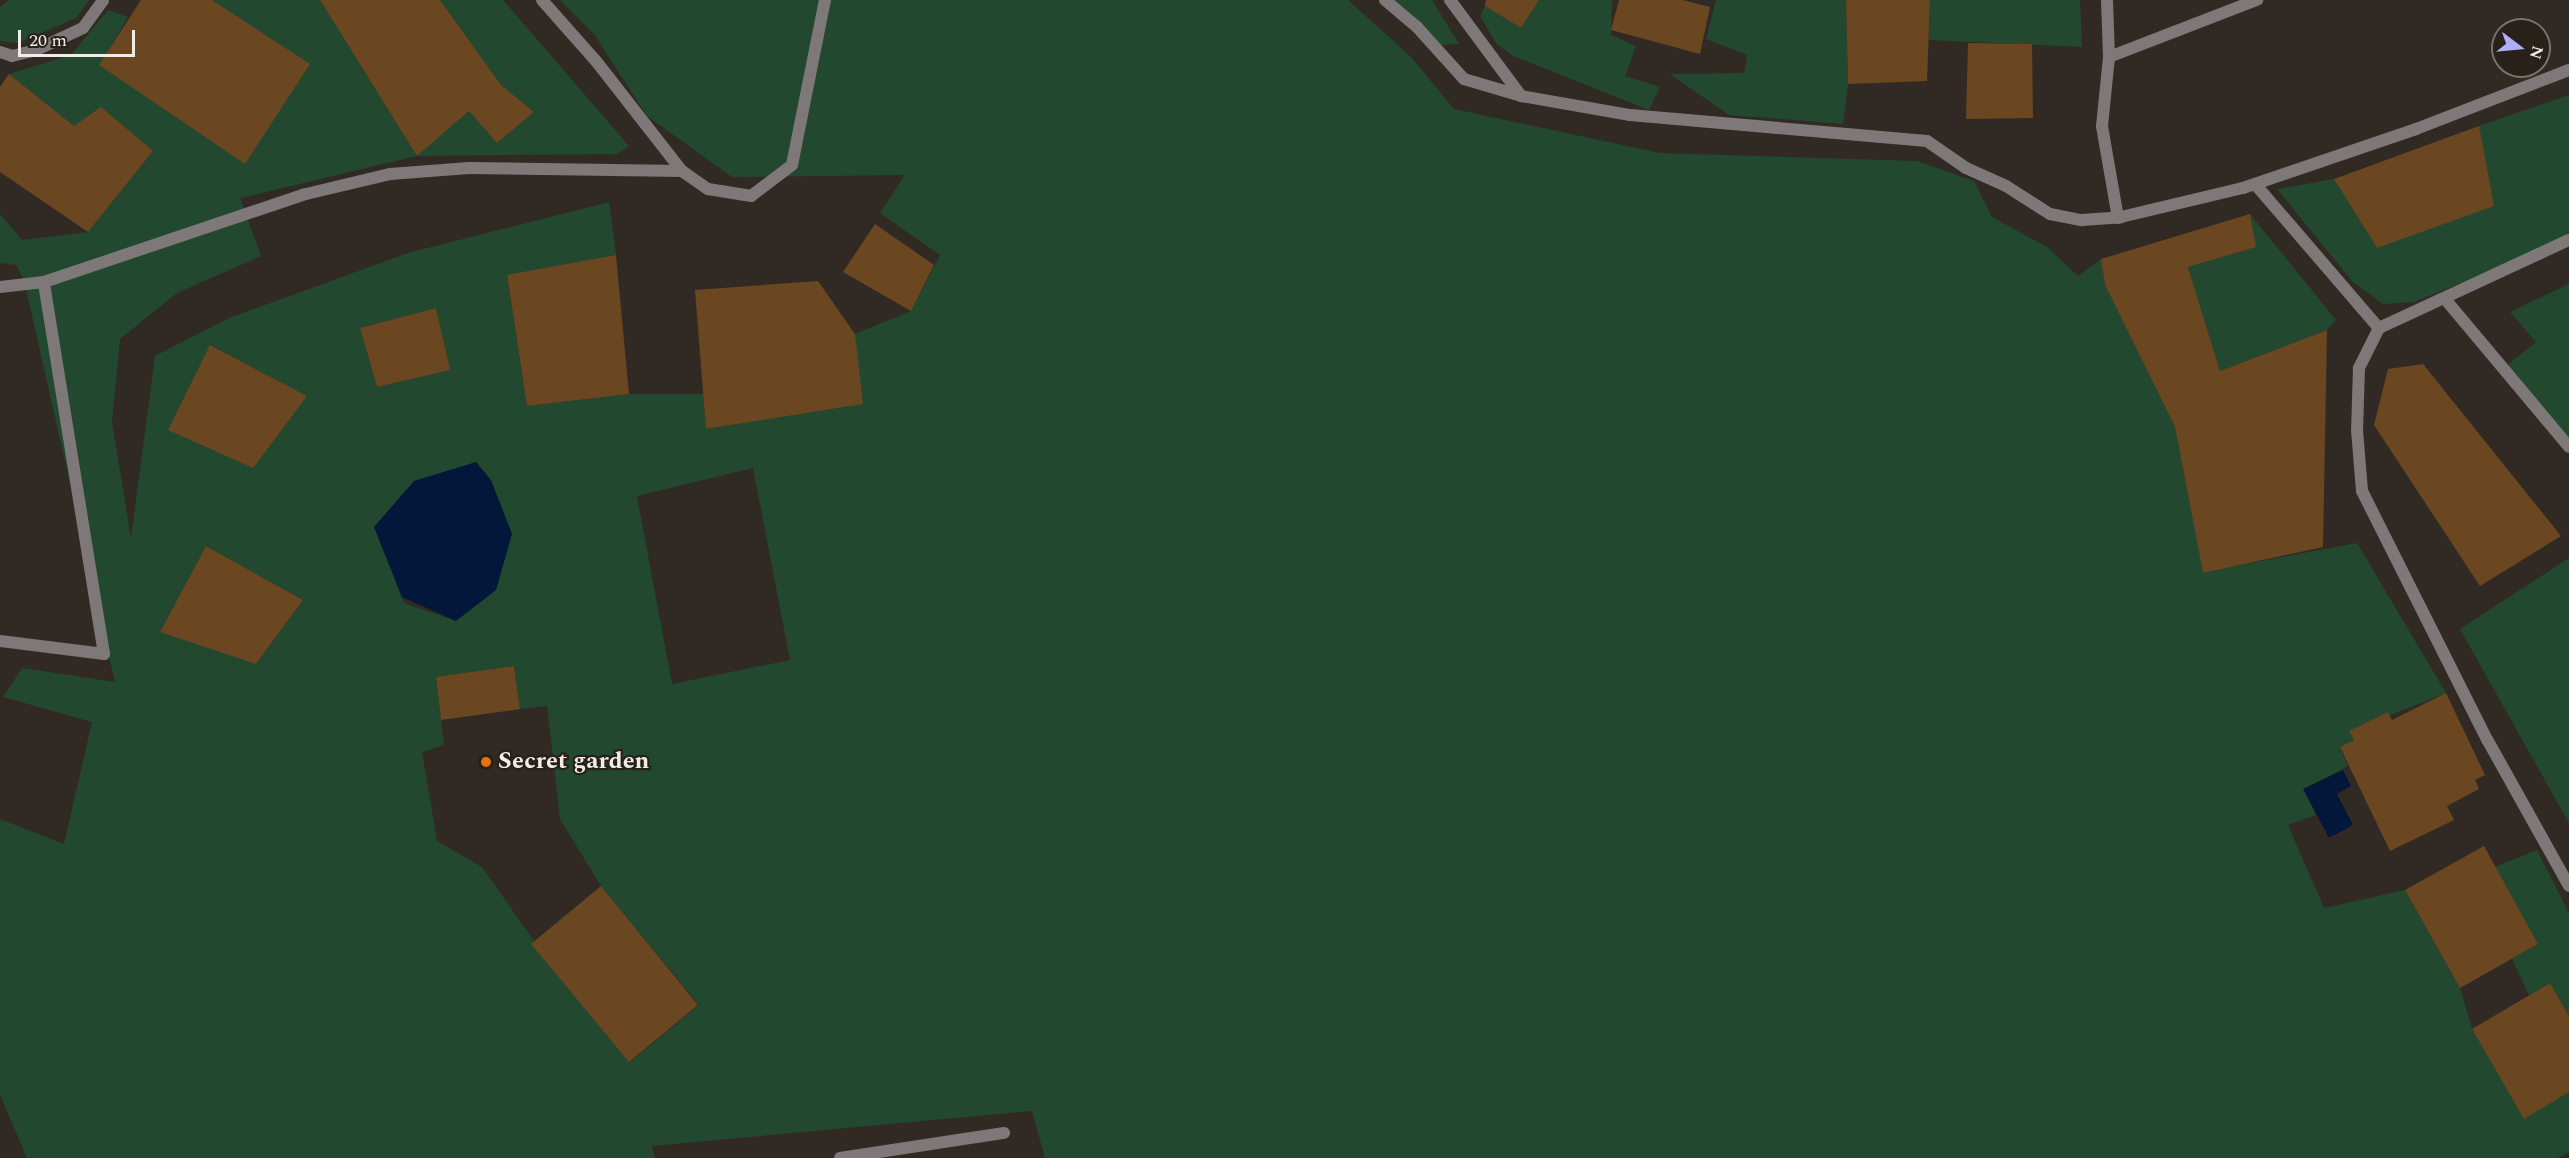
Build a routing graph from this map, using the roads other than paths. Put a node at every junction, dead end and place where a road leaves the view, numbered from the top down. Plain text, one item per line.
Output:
1 (103, 0) edge
2 (542, 0) edge
3 (825, 0) edge
4 (1385, 0) edge
5 (1450, 0) edge
6 (2107, 0) edge
7 (2257, 0) edge
8 (0, 52) edge
9 (2109, 57) junction
10 (2569, 70) edge
11 (1521, 96) junction
12 (682, 171) junction
13 (2255, 183) junction
14 (2118, 218) junction
15 (2569, 240) edge
16 (44, 282) junction
17 (0, 287) edge
18 (2445, 299) junction
19 (2379, 328) junction
20 (2569, 447) edge
21 (0, 641) edge
22 (2569, 886) edge
23 (1005, 1133) dead end
24 (840, 1158) edge

1 - 8 street
2 - 12 street
3 - 12 street
4 - 11 street
5 - 11 street
6 - 9 street
7 - 9 street
9 - 14 street
10 - 13 street
11 - 14 street
12 - 16 street
13 - 14 street
13 - 19 street
15 - 18 street
16 - 17 street
16 - 21 street
18 - 19 street
18 - 20 street
19 - 22 street
23 - 24 street

